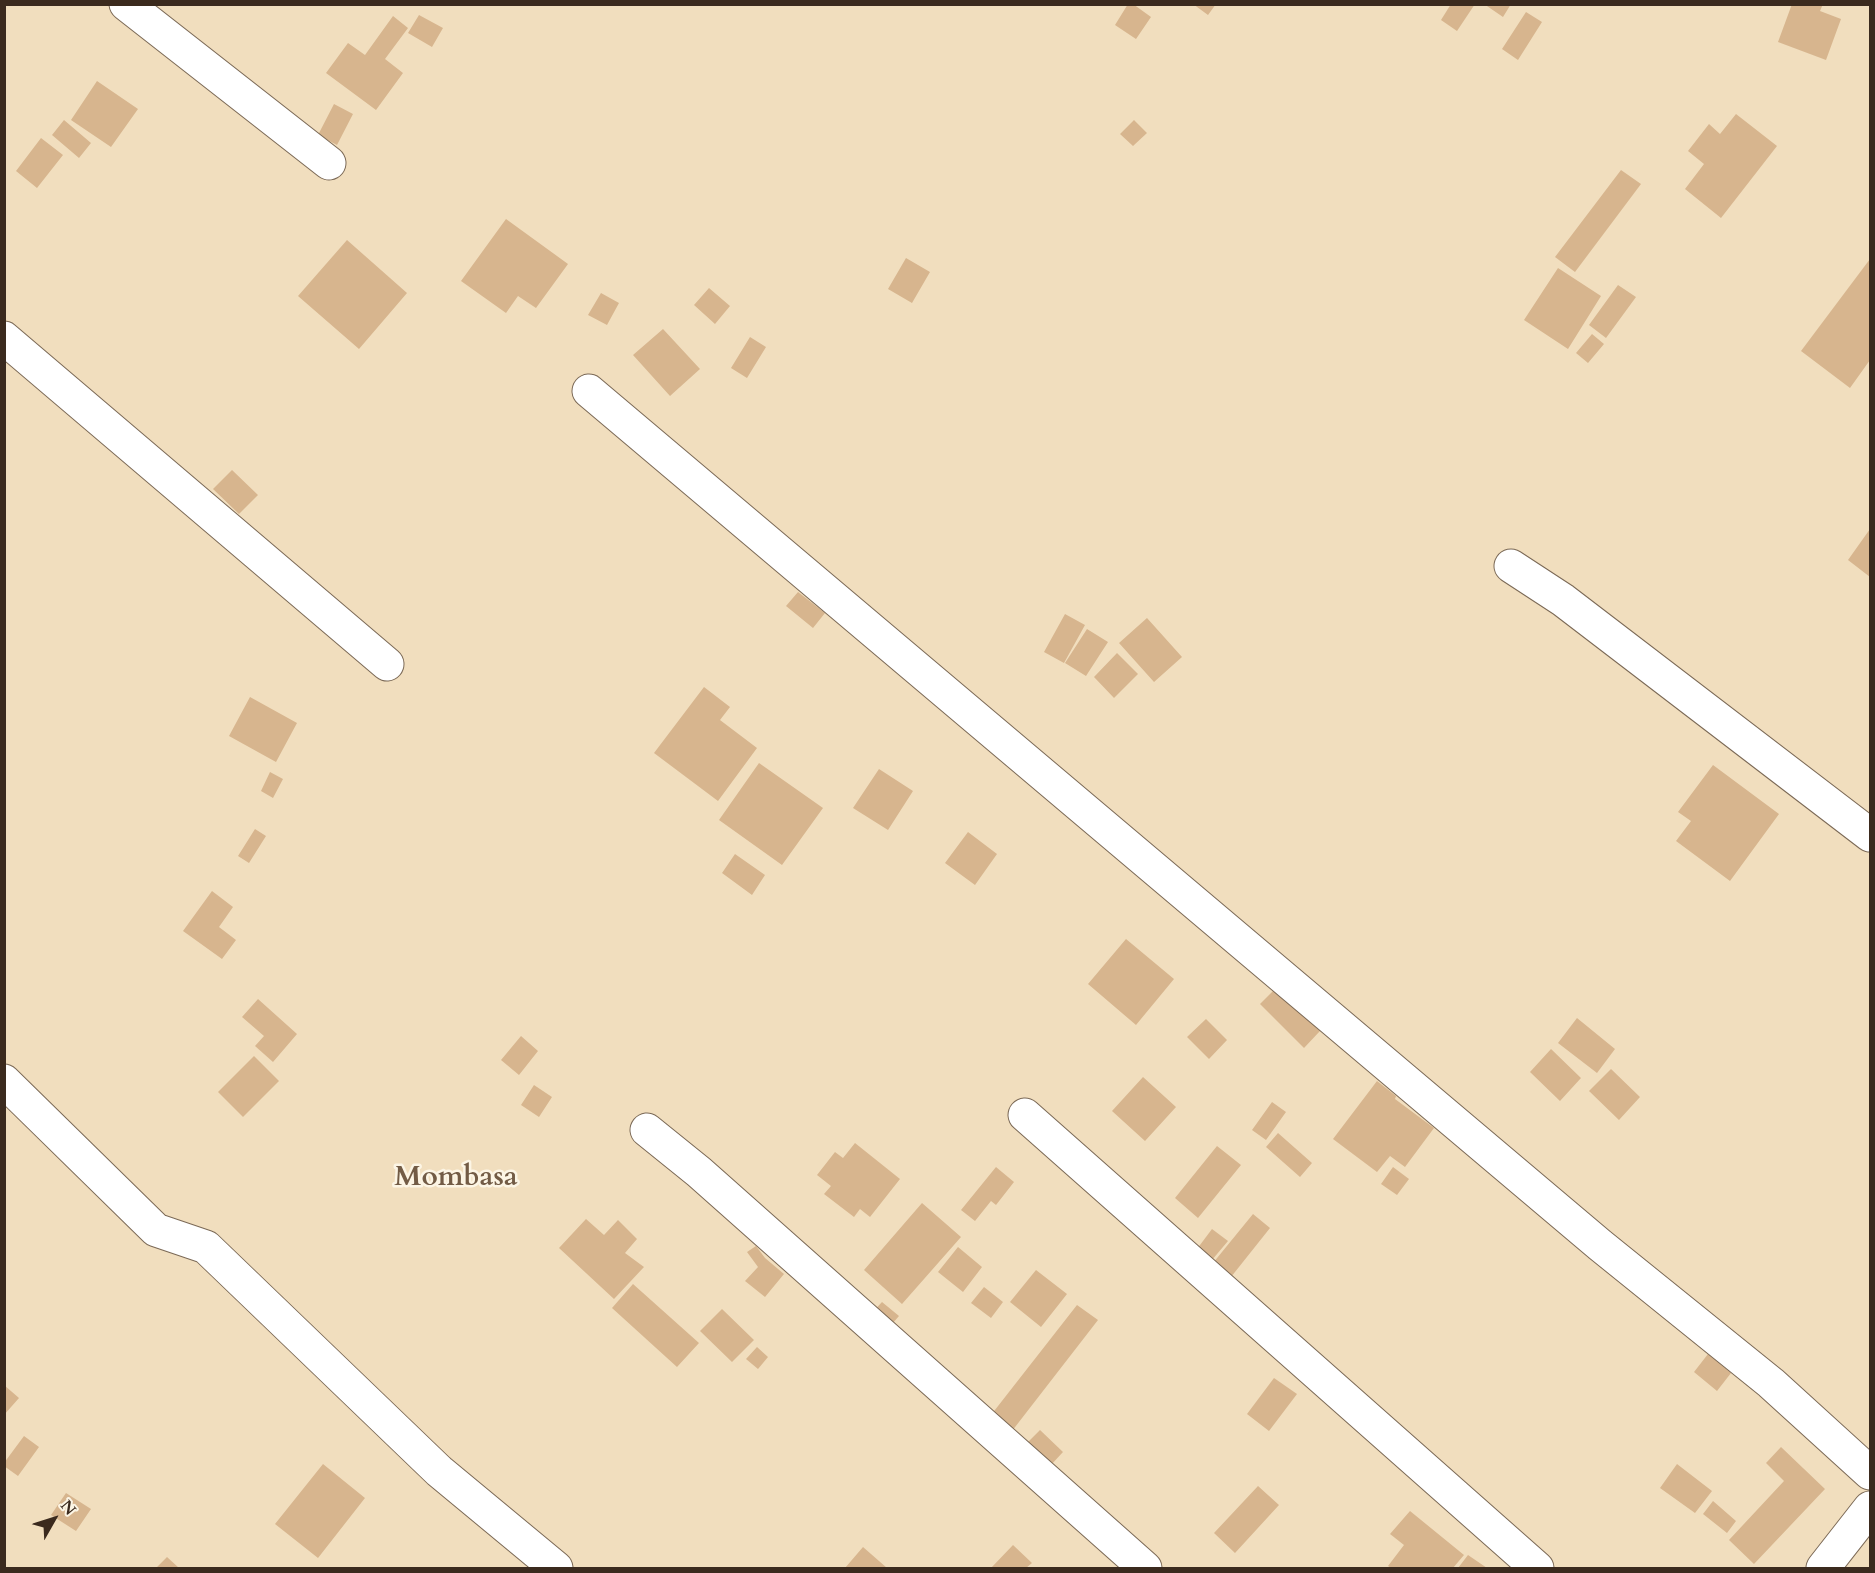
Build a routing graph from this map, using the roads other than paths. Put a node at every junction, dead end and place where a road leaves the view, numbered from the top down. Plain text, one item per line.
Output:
1 (126, 4) edge
2 (329, 163) dead end
3 (4, 338) edge
4 (589, 391) dead end
5 (1511, 566) dead end
6 (387, 664) dead end
7 (1870, 835) edge
8 (4, 1082) edge
9 (1025, 1115) dead end
10 (647, 1130) dead end
11 (1870, 1473) edge
12 (1870, 1508) edge
13 (556, 1569) edge
14 (1145, 1569) edge
15 (1537, 1569) edge
16 (1823, 1569) edge

1 - 2 street
3 - 6 street
4 - 11 street
5 - 7 street
8 - 13 street
9 - 15 street
10 - 14 street
12 - 16 street

